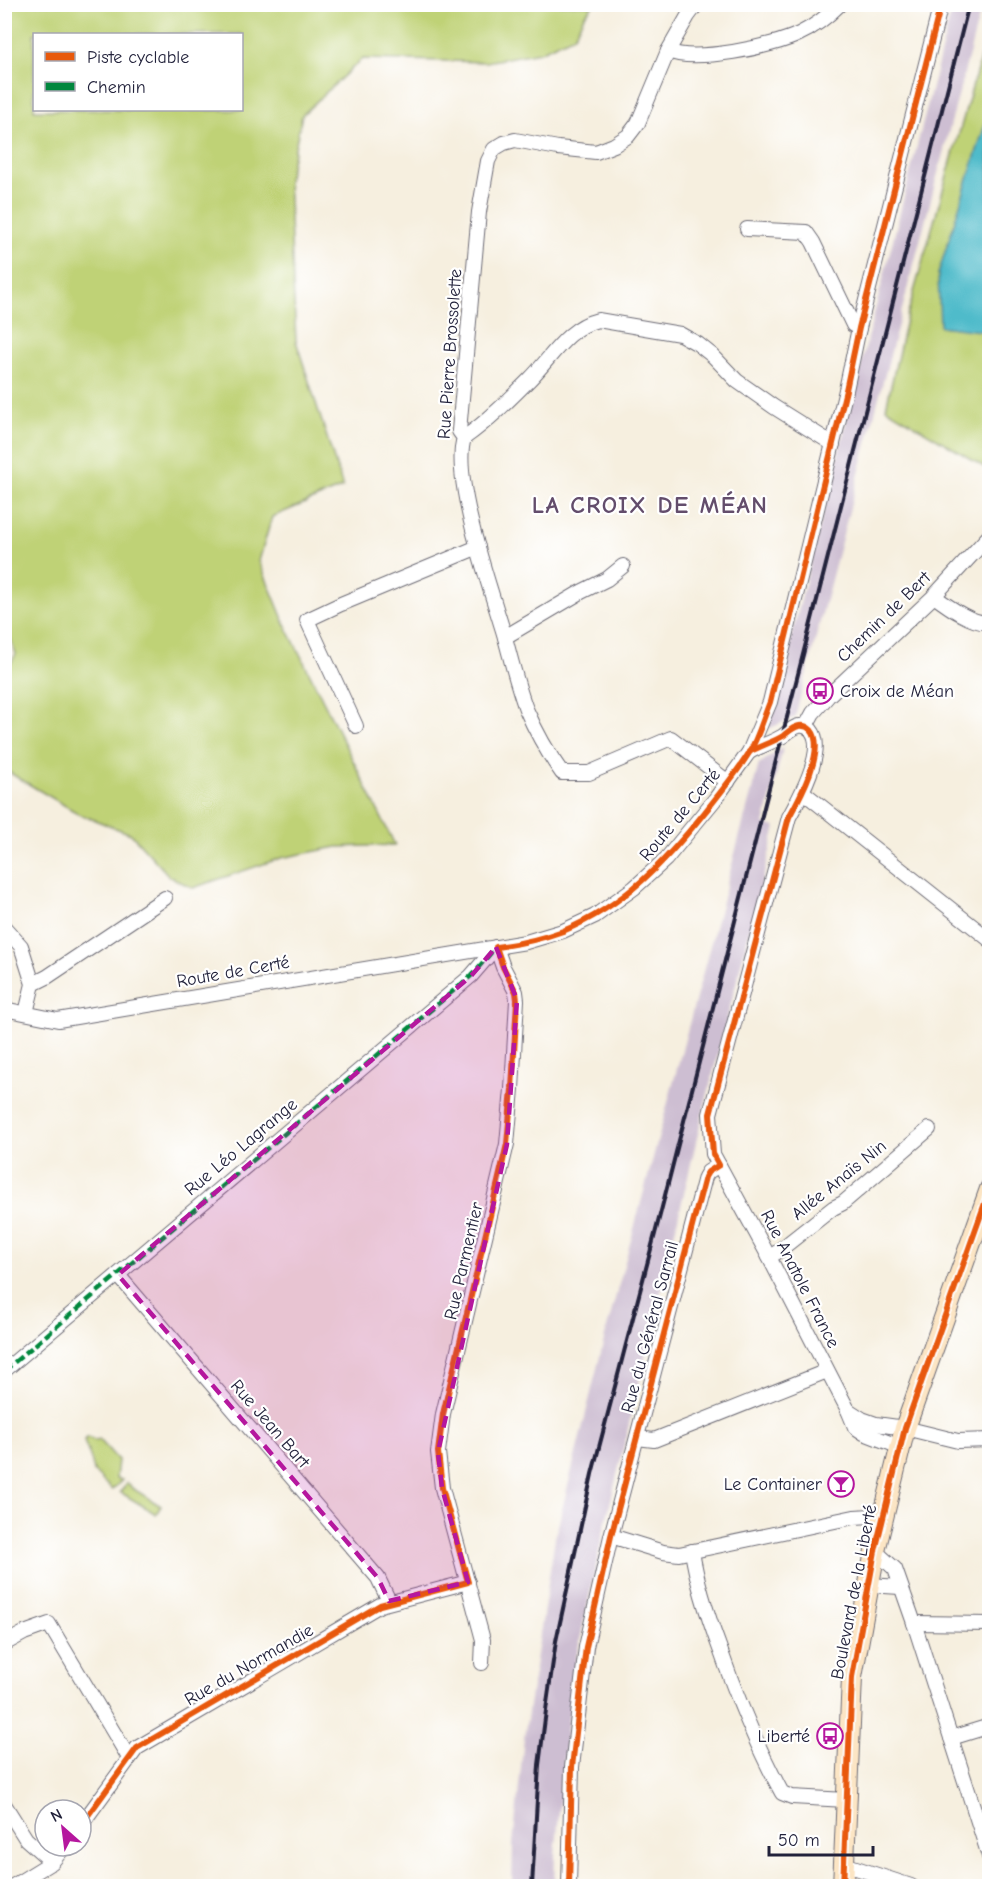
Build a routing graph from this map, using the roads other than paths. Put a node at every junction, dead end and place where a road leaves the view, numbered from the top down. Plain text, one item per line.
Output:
1 (697, 4) edge
2 (840, 4) edge
3 (941, 4) edge
4 (668, 51) junction
5 (747, 229) dead end
6 (859, 328) junction
7 (464, 438) junction
8 (830, 443) junction
9 (990, 535) edge
10 (478, 547) junction
11 (623, 566) dead end
12 (934, 596) junction
13 (990, 622) edge
14 (505, 637) junction
15 (356, 726) dead end
16 (806, 726) junction
17 (749, 752) junction
18 (728, 782) junction
19 (803, 792) junction
20 (165, 898) dead end
21 (4, 927) edge
22 (990, 940) edge
23 (496, 947) junction
24 (33, 984) junction
25 (4, 1009) edge
26 (26, 1013) junction
27 (929, 1129) dead end
28 (719, 1165) junction
29 (990, 1189) edge
30 (769, 1257) junction
31 (117, 1275) junction
32 (4, 1371) edge
33 (827, 1371) junction
34 (848, 1410) junction
35 (905, 1428) junction
36 (637, 1438) junction
37 (990, 1440) edge
38 (900, 1448) junction
39 (882, 1518) junction
40 (611, 1536) junction
41 (692, 1551) junction
42 (875, 1551) junction
43 (468, 1582) junction
44 (869, 1585) junction
45 (900, 1587) junction
46 (389, 1601) junction
47 (914, 1623) junction
48 (990, 1624) edge
49 (4, 1644) edge
50 (482, 1663) dead end
51 (990, 1726) edge
52 (951, 1738) junction
53 (129, 1758) junction
54 (846, 1800) junction
55 (4, 1804) edge
56 (93, 1808) edge
57 (55, 1858) edge
58 (990, 1858) edge
59 (52, 1862) junction
60 (844, 1864) junction
61 (13, 1887) edge
62 (570, 1887) edge
63 (843, 1887) edge
64 (910, 1887) edge

1 - 4 street, Rue Pierre Brossolette
2 - 4 street
3 - 6 street, Route de Certé
4 - 7 street, Rue Pierre Brossolette
5 - 6 street
6 - 8 street, Route de Certé
7 - 8 street
7 - 10 street, Rue Pierre Brossolette
8 - 17 street, Route de Certé
9 - 12 street, Chemin de Bert
10 - 14 street, Rue Pierre Brossolette
10 - 15 street
11 - 14 street
12 - 13 street
12 - 16 street, Chemin de Bert
14 - 18 street, Rue Pierre Brossolette
16 - 17 street
16 - 19 street
17 - 18 street, Route de Certé
18 - 23 street, Route de Certé
19 - 22 street
19 - 28 street
20 - 24 street
21 - 24 street
23 - 26 street, Route de Certé
23 - 31 street, Rue Léo Lagrange
23 - 43 street, Rue Parmentier
24 - 26 street
25 - 26 street, Route de Certé
27 - 30 street, Allée Anaïs Nin
28 - 30 street, Rue Anatole France
28 - 36 street, Rue du Général Sarrail
29 - 35 main road, Boulevard de la Liberté
30 - 33 street, Rue Anatole France
31 - 32 street, Rue Léo Lagrange
31 - 46 street, Rue Jean Bart
33 - 34 street, Rue Anatole France
33 - 36 street
34 - 35 street
34 - 38 street, Rue Anatole France
35 - 37 street
35 - 38 main road, Boulevard de la Liberté
36 - 40 street, Rue du Général Sarrail
38 - 39 main road, Boulevard de la Liberté
39 - 41 street
39 - 42 main road, Boulevard de la Liberté
40 - 41 street
40 - 62 street, Rue du Général Sarrail
41 - 54 street
42 - 44 main road, Boulevard de la Liberté
42 - 45 street
43 - 46 street, Rue du Normandie
43 - 50 street, Rue Parmentier
44 - 45 street
44 - 54 main road, Boulevard de la Liberté
45 - 47 street
46 - 53 street, Rue du Normandie
47 - 48 street
47 - 52 street
49 - 53 street
51 - 52 street
52 - 58 street
53 - 56 street, Rue du Normandie
54 - 60 main road, Boulevard de la Liberté
55 - 59 street
57 - 59 street
59 - 61 street
60 - 63 main road, Boulevard de la Liberté
60 - 64 street

